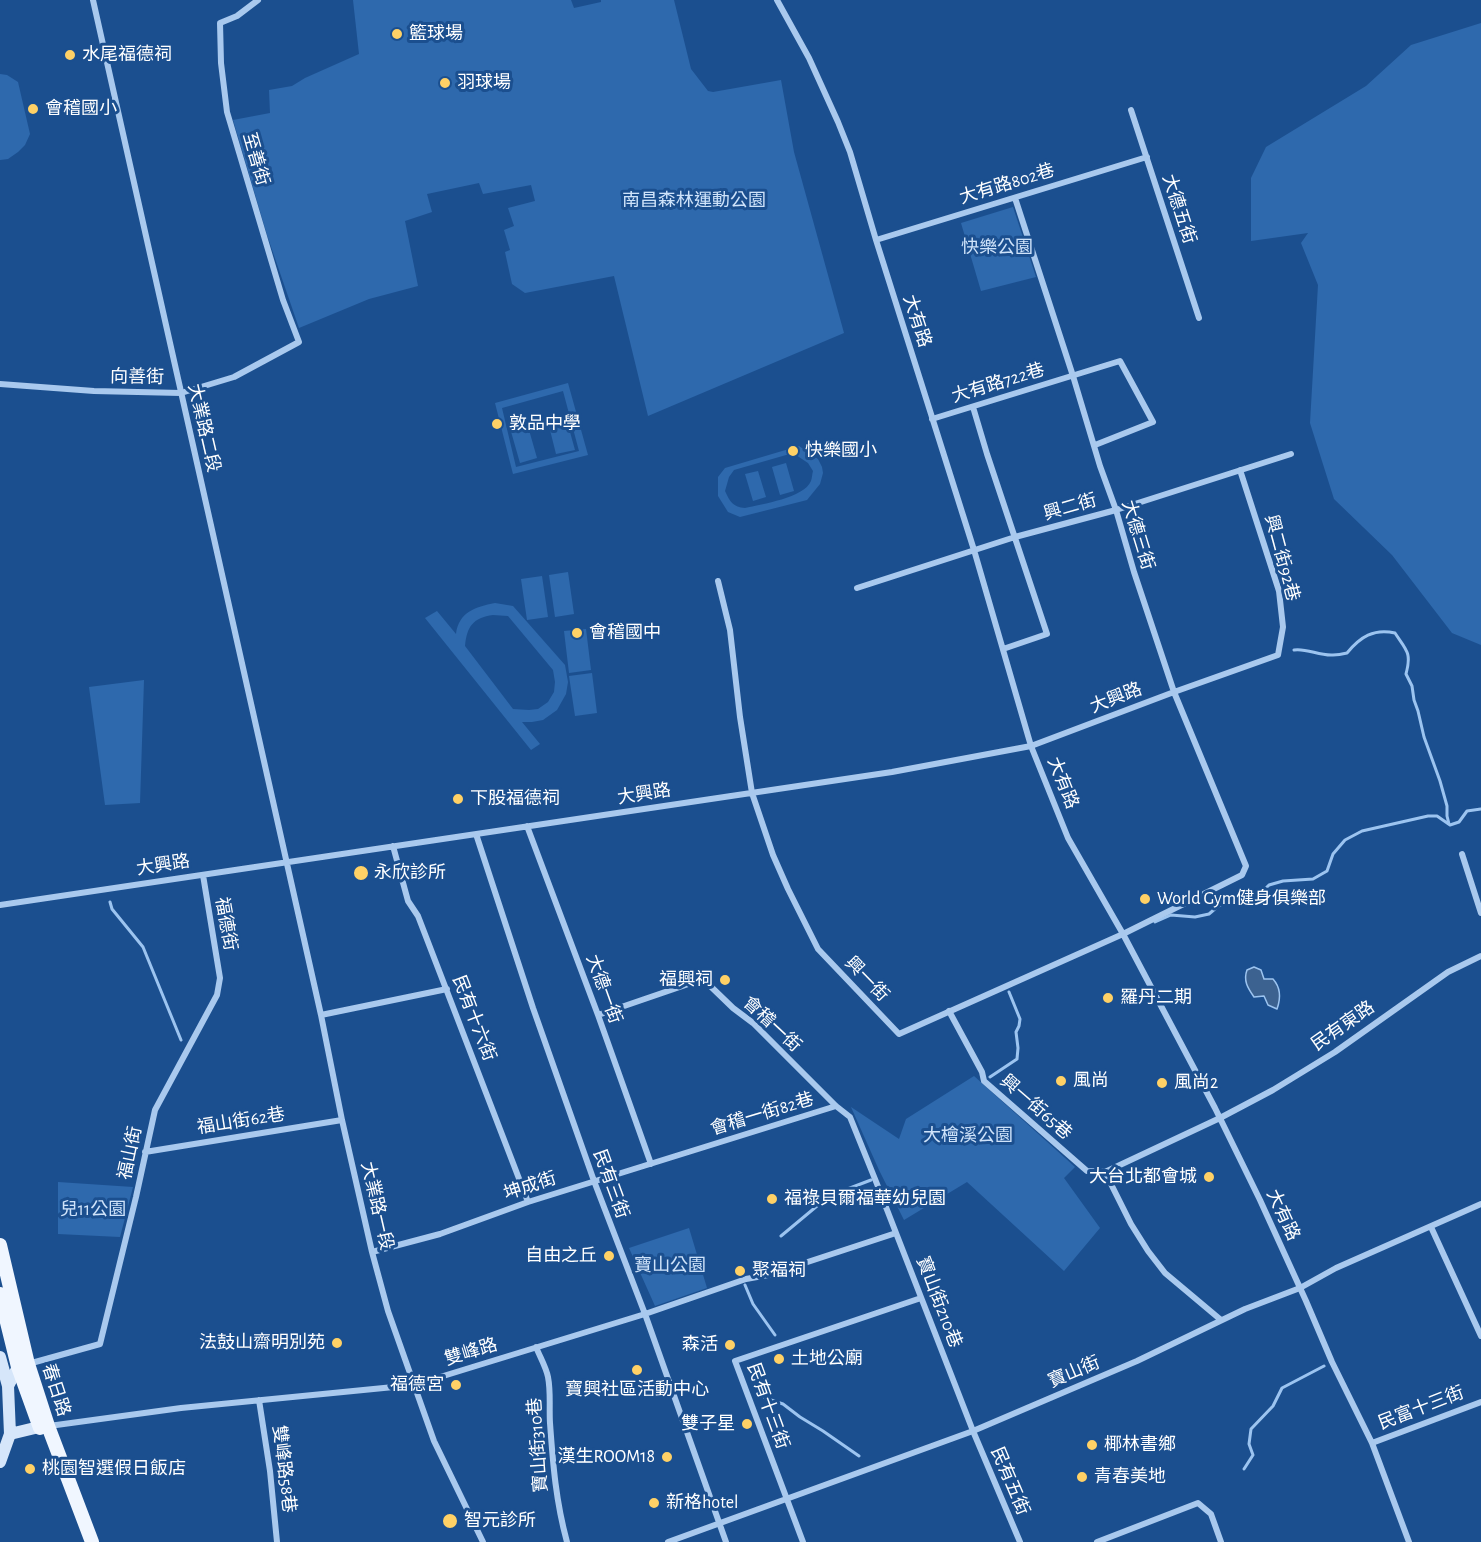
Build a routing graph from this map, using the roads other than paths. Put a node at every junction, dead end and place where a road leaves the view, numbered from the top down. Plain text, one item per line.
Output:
1 (93, 0) edge
2 (258, 0) edge
3 (777, 0) edge
4 (1131, 110) dead end
5 (1146, 157) junction
6 (1015, 198) junction
7 (876, 240) junction
8 (1199, 318) dead end
9 (299, 342) joint
10 (1073, 376) junction
11 (0, 384) edge
12 (181, 393) junction
13 (973, 407) junction
14 (932, 419) junction
15 (1095, 445) junction
16 (1291, 454) dead end
17 (1240, 470) junction
18 (1116, 510) junction
19 (1016, 537) junction
20 (974, 550) junction
21 (718, 581) dead end
22 (857, 588) dead end
23 (1003, 649) junction
24 (1278, 655) joint
25 (1174, 692) junction
26 (1031, 746) junction
27 (752, 793) junction
28 (527, 826) junction
29 (476, 834) junction
30 (393, 846) junction
31 (1462, 854) dead end
32 (287, 862) junction
33 (203, 874) junction
34 (1242, 875) joint
35 (0, 905) edge
36 (1481, 913) edge
37 (1123, 934) junction
38 (1481, 956) edge
39 (220, 978) joint
40 (447, 989) junction
41 (949, 1011) junction
42 (321, 1015) junction
43 (598, 1015) junction
44 (836, 1106) junction
45 (1220, 1118) junction
46 (342, 1120) junction
47 (697, 1150) joint
48 (145, 1152) junction
49 (651, 1164) junction
50 (1105, 1172) junction
51 (594, 1181) junction
52 (877, 1184) joint
53 (528, 1202) junction
54 (1481, 1204) edge
55 (1431, 1227) junction
56 (896, 1233) junction
57 (0, 1245) edge
58 (372, 1252) junction
59 (1300, 1288) junction
60 (0, 1294) edge
61 (921, 1298) junction
62 (645, 1314) junction
63 (1221, 1320) junction
64 (1481, 1336) edge
65 (536, 1347) junction
66 (0, 1357) edge
67 (23, 1365) junction
68 (414, 1385) junction
69 (8, 1386) junction
70 (260, 1400) junction
71 (1481, 1402) edge
72 (44, 1426) junction
73 (972, 1431) junction
74 (10, 1434) junction
75 (1372, 1443) junction
76 (0, 1462) edge
77 (787, 1499) junction
78 (719, 1523) junction
79 (82, 1542) edge
80 (92, 1542) edge
81 (277, 1542) edge
82 (483, 1542) edge
83 (567, 1542) edge
84 (668, 1542) edge
85 (726, 1542) edge
86 (803, 1542) edge
87 (1020, 1542) edge
88 (1097, 1542) edge
89 (1221, 1542) edge
90 (1409, 1542) edge

1 - 12 street, 大業路二段
2 - 9 street, 至善街
3 - 7 street, 大有路
4 - 5 street, 大德五街
5 - 6 street, 大有路802巷
5 - 8 street, 大德五街
6 - 7 street, 大有路802巷
6 - 10 street, 大德三街
7 - 14 street, 大有路
9 - 12 street, 向善街
10 - 13 street, 大有路722巷
10 - 15 street, 大德三街
10 - 15 street, 大有路722巷
11 - 12 street, 向善街
12 - 32 street, 大業路二段
13 - 14 street, 大有路722巷
13 - 19 street
14 - 20 street, 大有路
15 - 18 street, 大德三街
16 - 17 street, 興二街
17 - 18 street, 興二街
17 - 24 street, 興二街92巷
18 - 19 street, 興二街
18 - 25 street, 大德三街
19 - 20 street, 興二街
19 - 23 street
20 - 22 street, 興二街
20 - 23 street, 大有路
21 - 27 street, 興一街
23 - 26 street, 大有路
24 - 25 street, 大興路
25 - 26 street, 大興路
25 - 34 street, 大德三街
26 - 27 street, 大興路
26 - 37 street, 大有路
27 - 28 street, 大興路
27 - 41 street, 興一街
28 - 29 street, 大興路
28 - 43 street, 大德一街
29 - 30 street, 大興路
29 - 51 street, 民有三街
30 - 32 street, 大興路
30 - 40 street, 民有十六街
31 - 36 street
32 - 33 street, 大興路
32 - 42 street, 大業路一段
33 - 35 street, 大興路
33 - 39 street, 福德街
34 - 37 street, 興一街
37 - 41 street, 興一街
37 - 45 street, 大有路
38 - 45 street, 民有東路
39 - 48 street, 福山街
40 - 42 street
40 - 53 street, 民有十六街
41 - 50 street, 興一街65巷
42 - 46 street, 大業路一段
43 - 44 street, 會稽一街
43 - 49 street, 大德一街
44 - 47 street, 會稽一街82巷
44 - 52 street, 會稽一街
45 - 50 street
45 - 59 street, 大有路
46 - 48 street, 福山街62巷
46 - 58 street, 大業路一段
47 - 49 street, 坤成街
48 - 67 street, 福山街
49 - 51 street, 坤成街
50 - 63 street
51 - 53 street, 坤成街
51 - 62 street, 民有三街
52 - 56 street, 寶山街210巷
53 - 58 street, 坤成街
54 - 55 street, 寶山街
55 - 59 street, 寶山街
55 - 64 street
56 - 61 street, 寶山街210巷
56 - 62 street, 雙峰路
57 - 67 main road, 春日路
58 - 68 street, 大業路一段
59 - 63 street, 寶山街
59 - 75 street, 大有路
60 - 67 main road, 春日路
61 - 73 street, 寶山街210巷
61 - 77 street, 民有十三街
62 - 65 street, 雙峰路
62 - 78 street, 民有三街
63 - 73 street, 寶山街
65 - 68 street, 雙峰路
65 - 83 street, 寶山街310巷
66 - 69 street
67 - 69 street
67 - 72 main road, 春日路
68 - 70 street, 雙峰路
68 - 82 street, 大業路一段
69 - 74 street
70 - 72 street, 雙峰路
70 - 81 street, 雙峰路58巷
71 - 75 street, 民富十三街
72 - 74 street
72 - 79 main road, 春日路
72 - 80 main road, 春日路
73 - 77 street, 寶山街
73 - 87 street, 民有五街
74 - 76 street
75 - 90 street, 大有路
77 - 78 street, 寶山街
77 - 86 street, 民有十三街
78 - 84 street, 寶山街
78 - 85 street, 民有三街
88 - 89 street

